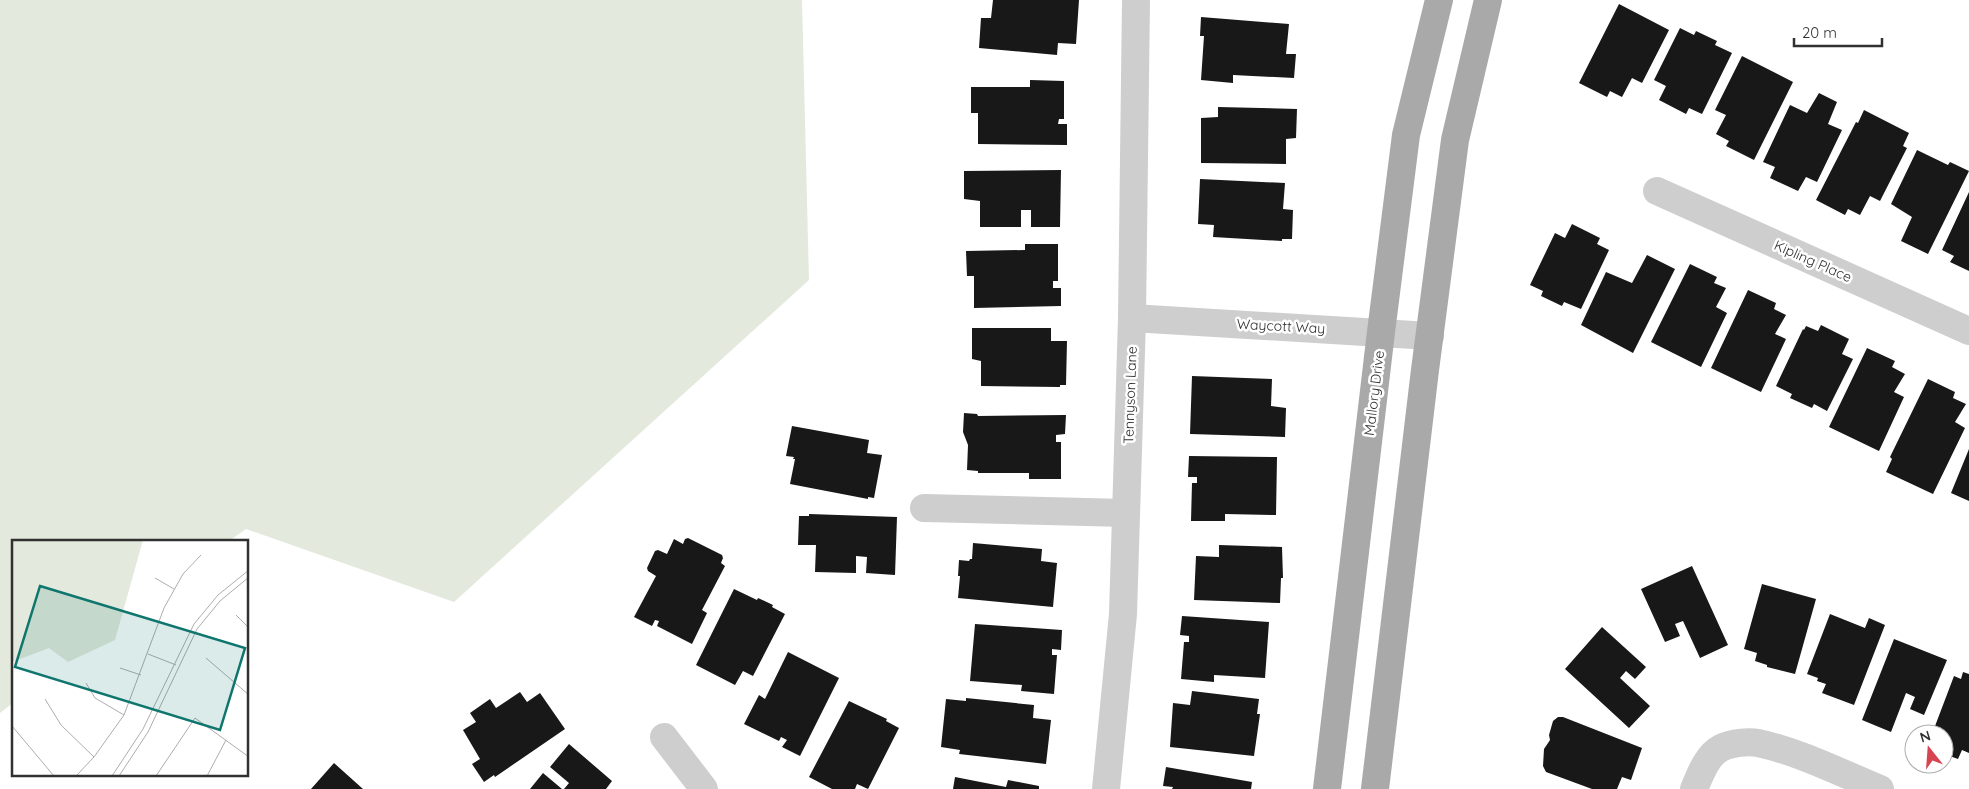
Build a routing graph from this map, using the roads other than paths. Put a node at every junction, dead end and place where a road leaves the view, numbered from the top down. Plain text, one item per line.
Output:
1 (1136, 0) edge
2 (1439, 0) edge
3 (1488, 0) edge
4 (1657, 191) dead end
5 (1132, 318) junction
6 (1969, 331) edge
7 (1381, 332) junction
8 (1430, 336) junction
9 (924, 508) dead end
10 (1126, 513) junction
11 (664, 737) dead end
12 (704, 789) edge
13 (1106, 789) edge
14 (1327, 789) edge
15 (1375, 789) edge
16 (1694, 789) edge
17 (1880, 789) edge

1 - 5 street, Tennyson Lane
2 - 7 main road, Mallory Drive
3 - 8 main road
4 - 6 street, Kipling Place
5 - 7 street, Waycott Way
5 - 10 street, Tennyson Lane
7 - 8 street, Waycott Way
7 - 14 main road, Mallory Drive
8 - 15 main road
9 - 10 street
10 - 13 street, Tennyson Lane
11 - 12 street
16 - 17 street

